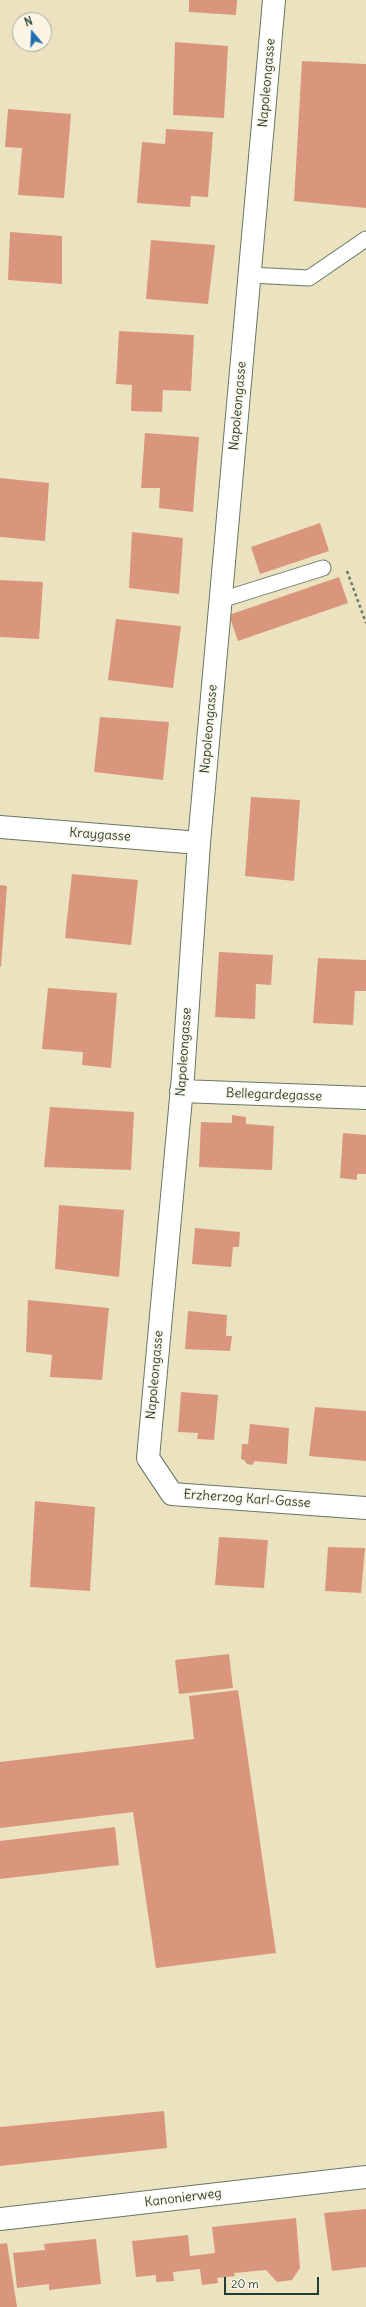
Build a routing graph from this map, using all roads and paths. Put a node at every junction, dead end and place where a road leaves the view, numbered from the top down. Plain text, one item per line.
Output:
1 (274, 0) edge
2 (366, 239) edge
3 (250, 275) junction
4 (323, 568) joint
5 (220, 600) junction
6 (366, 623) edge
7 (0, 828) edge
8 (199, 843) junction
9 (181, 1091) junction
10 (366, 1098) edge
11 (148, 1458) joint
12 (366, 1508) edge
13 (366, 2177) edge
14 (0, 2219) edge

1 - 3 street, Napoleongasse
2 - 3 lane
3 - 5 street, Napoleongasse
4 - 5 lane
4 - 6 path
5 - 8 street, Napoleongasse
7 - 8 street, Kraygasse
8 - 9 street, Napoleongasse
9 - 10 street, Bellegardegasse
9 - 11 street, Napoleongasse
11 - 12 street, Erzherzog Karl-Gasse
13 - 14 street, Kanonierweg

